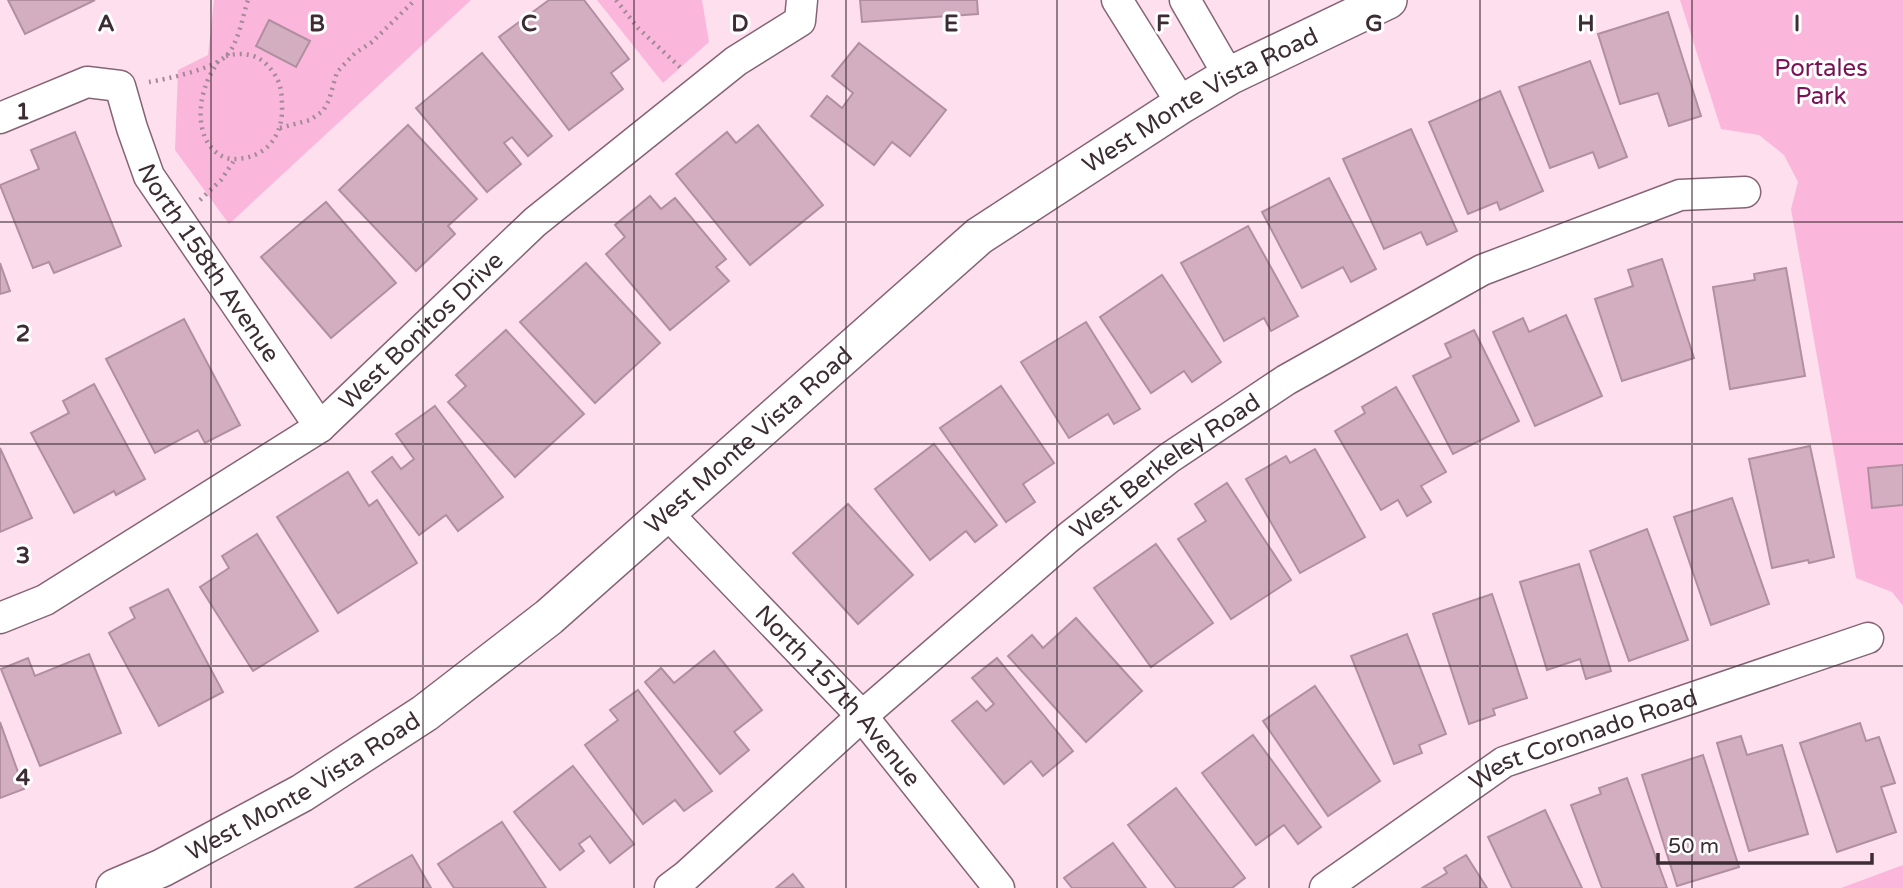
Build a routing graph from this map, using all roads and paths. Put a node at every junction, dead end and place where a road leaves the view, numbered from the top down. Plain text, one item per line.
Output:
1 (248, 0) edge
2 (415, 0) edge
3 (616, 0) edge
4 (802, 0) edge
5 (1117, 0) edge
6 (1185, 0) edge
7 (1388, 0) edge
8 (226, 56) junction
9 (218, 61) junction
10 (1229, 76) junction
11 (120, 86) junction
12 (699, 90) junction
13 (1182, 104) junction
14 (0, 118) edge
15 (280, 128) junction
16 (235, 159) junction
17 (1745, 192) dead end
18 (178, 219) junction
19 (320, 427) junction
20 (666, 512) junction
21 (0, 618) edge
22 (1868, 638) dead end
23 (862, 716) junction
24 (116, 888) edge
25 (670, 888) edge
26 (999, 888) edge
27 (1325, 888) edge

1 - 8 path
2 - 15 path
3 - 12 path
4 - 12 street, West Bonitos Drive
5 - 13 street
6 - 10 street
7 - 10 street, West Monte Vista Road
8 - 9 path
8 - 15 path
9 - 11 path
9 - 16 path
10 - 13 street, West Monte Vista Road
11 - 14 street
11 - 18 street, North 158th Avenue
12 - 19 street, West Bonitos Drive
13 - 20 street, West Monte Vista Road
15 - 16 path
16 - 18 path
17 - 23 street, West Berkeley Road
18 - 19 street, North 158th Avenue
19 - 21 street, West Bonitos Drive
20 - 23 street, North 157th Avenue
20 - 24 street, West Monte Vista Road
22 - 27 street, West Coronado Road
23 - 25 street, West Berkeley Road
23 - 26 street, North 157th Avenue

